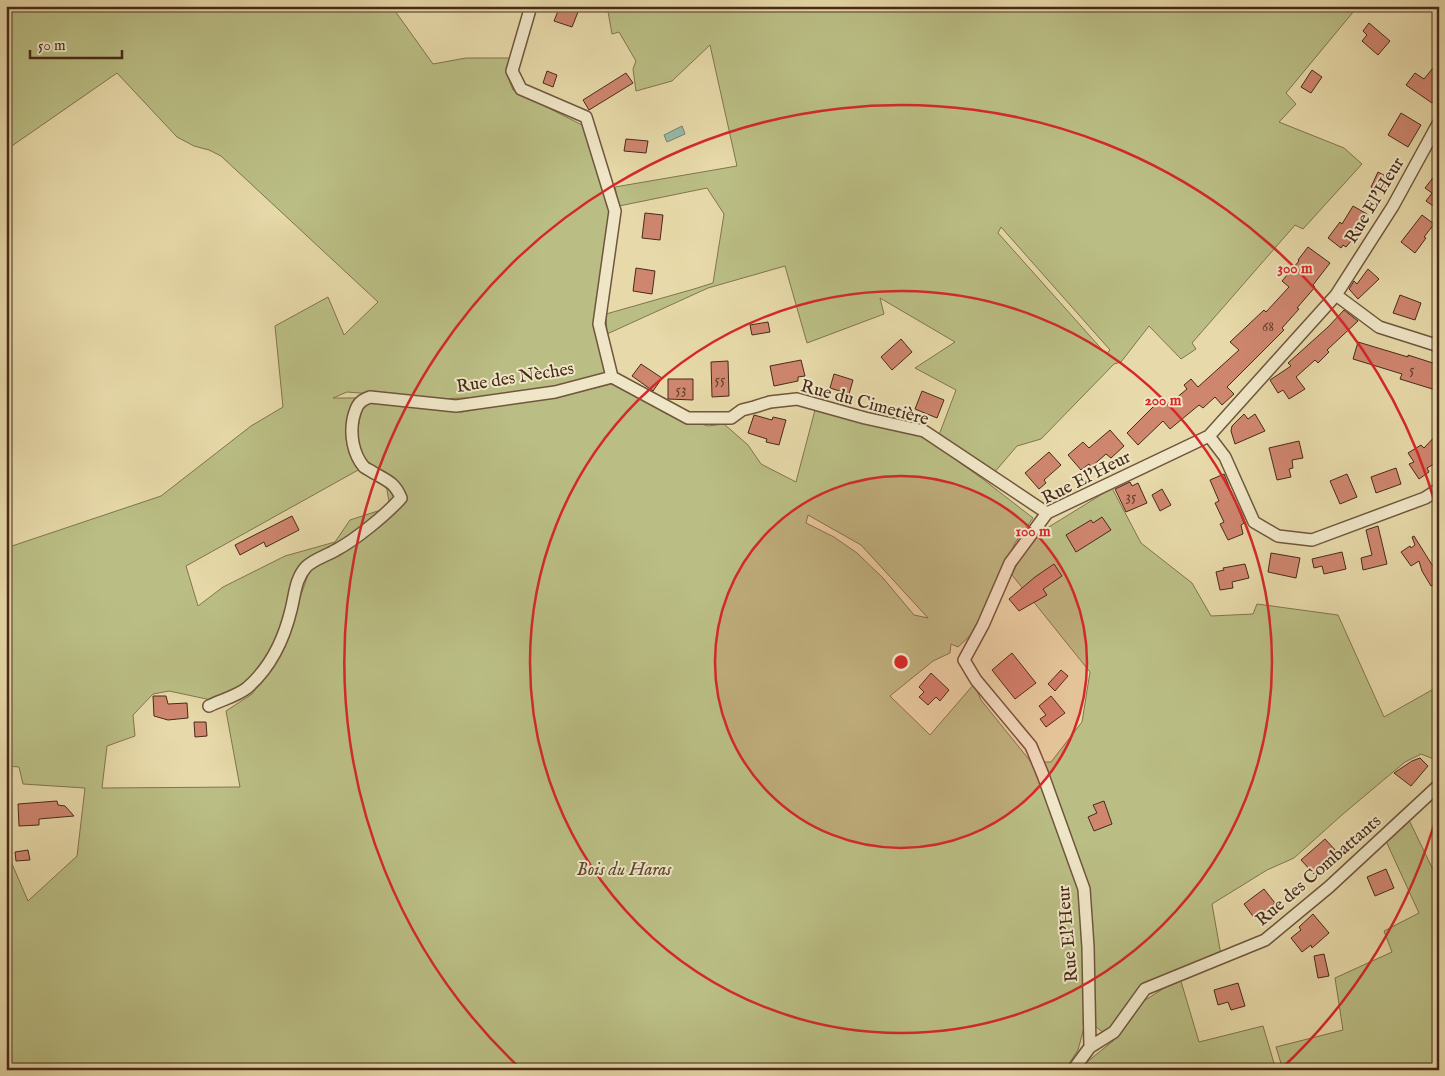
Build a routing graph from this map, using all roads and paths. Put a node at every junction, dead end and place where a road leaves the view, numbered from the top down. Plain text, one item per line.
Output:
1 (531, 6) edge
2 (1439, 122) edge
3 (1336, 295) junction
4 (1439, 346) edge
5 (612, 377) junction
6 (1209, 436) junction
7 (1439, 490) edge
8 (1047, 513) junction
9 (209, 706) dead end
10 (1439, 785) edge
11 (1090, 1047) junction
12 (1072, 1070) edge

1 - 5 street
2 - 3 street, Rue El'Heur
3 - 4 street
3 - 6 street, Rue El'Heur
5 - 8 street, Rue du Cimetière
5 - 9 street, Rue des Nèches
6 - 7 street
6 - 8 street, Rue El'Heur
8 - 11 street, Rue El'Heur
10 - 11 street, Rue des Combattants
11 - 12 street, Rue des Combattants

